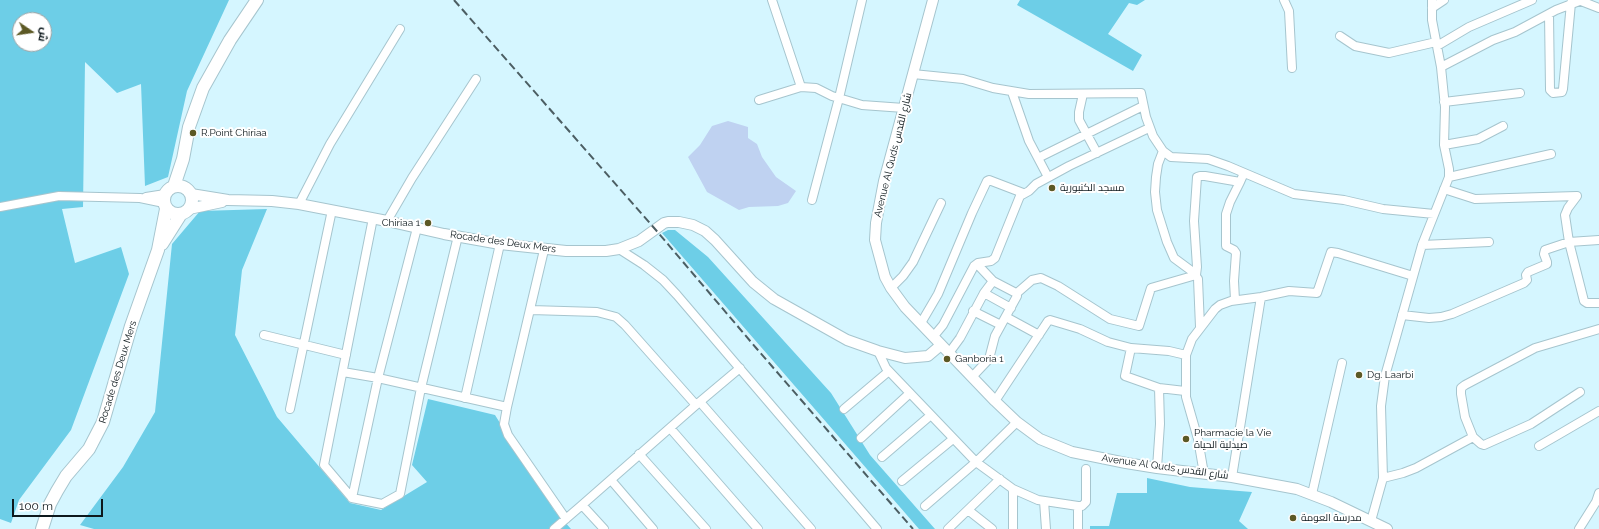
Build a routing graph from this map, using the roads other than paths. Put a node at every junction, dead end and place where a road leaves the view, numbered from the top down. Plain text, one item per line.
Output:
1 (257, 0) edge
2 (772, 0) edge
3 (862, 0) edge
4 (933, 0) edge
5 (1284, 0) edge
6 (1444, 0) edge
7 (1532, 0) edge
8 (1582, 0) edge
9 (1571, 3) junction
10 (1432, 4) edge
11 (1599, 8) edge
12 (1549, 14) junction
13 (400, 29) dead end
14 (1340, 36) dead end
15 (1437, 44) junction
16 (1441, 67) junction
17 (1292, 68) dead end
18 (913, 74) junction
19 (476, 79) dead end
20 (801, 87) junction
21 (1012, 92) junction
22 (1520, 93) dead end
23 (1083, 94) junction
24 (839, 98) junction
25 (759, 100) dead end
26 (1444, 102) junction
27 (1144, 106) junction
28 (904, 108) junction
29 (1503, 126) dead end
30 (1149, 128) junction
31 (1087, 134) junction
32 (1444, 145) junction
33 (1163, 151) junction
34 (1096, 153) junction
35 (1551, 154) dead end
36 (183, 158) junction
37 (1038, 158) junction
38 (1244, 172) junction
39 (1048, 177) junction
40 (1449, 177) junction
41 (1240, 182) junction
42 (174, 186) junction
43 (1444, 189) junction
44 (189, 191) junction
45 (1023, 193) junction
46 (228, 200) junction
47 (812, 200) dead end
48 (165, 202) junction
49 (941, 203) dead end
50 (299, 204) junction
51 (0, 206) edge
52 (332, 210) junction
53 (185, 212) junction
54 (1434, 214) junction
55 (373, 218) junction
56 (387, 221) junction
57 (417, 228) junction
58 (458, 236) junction
59 (1599, 240) edge
60 (1489, 242) dead end
61 (1569, 242) junction
62 (500, 244) junction
63 (1422, 245) junction
64 (619, 249) junction
65 (158, 250) junction
66 (544, 250) junction
67 (977, 264) junction
68 (1196, 275) junction
69 (1414, 276) junction
70 (993, 280) junction
71 (891, 288) junction
72 (984, 293) junction
73 (1017, 294) junction
74 (1261, 297) junction
75 (1235, 300) junction
76 (1599, 303) edge
77 (1011, 308) junction
78 (531, 310) junction
79 (973, 311) junction
80 (1402, 315) junction
81 (1006, 317) junction
82 (921, 323) junction
83 (1001, 325) junction
84 (1200, 327) junction
85 (1599, 329) edge
86 (264, 335) dead end
87 (1039, 335) junction
88 (933, 337) junction
89 (304, 345) junction
90 (941, 346) junction
91 (1131, 348) junction
92 (878, 351) junction
93 (949, 353) junction
94 (346, 355) junction
95 (1186, 355) junction
96 (1342, 363) dead end
97 (740, 368) junction
98 (889, 371) junction
99 (343, 372) junction
100 (972, 377) junction
101 (378, 378) junction
102 (421, 388) junction
103 (1159, 388) junction
104 (1186, 391) junction
105 (1580, 392) dead end
106 (910, 393) junction
107 (465, 398) junction
108 (995, 402) junction
109 (698, 404) junction
110 (507, 407) junction
111 (290, 409) dead end
112 (844, 409) dead end
113 (1599, 411) edge
114 (930, 415) junction
115 (1017, 422) junction
116 (670, 428) junction
117 (1473, 437) junction
118 (861, 438) dead end
119 (953, 439) junction
120 (1539, 446) dead end
121 (639, 454) junction
122 (882, 457) dead end
123 (976, 462) junction
124 (1157, 468) junction
125 (1086, 469) dead end
126 (1204, 474) junction
127 (1232, 477) junction
128 (1383, 478) junction
129 (1000, 479) junction
130 (611, 480) junction
131 (902, 481) dead end
132 (1013, 489) junction
133 (1599, 492) edge
134 (1312, 494) junction
135 (352, 498) junction
136 (1044, 501) junction
137 (582, 506) junction
138 (925, 506) dead end
139 (1078, 506) junction
140 (968, 510) junction
141 (566, 519) junction
142 (1371, 521) junction
143 (42, 529) edge
144 (554, 529) edge
145 (604, 529) edge
146 (653, 529) edge
147 (706, 529) edge
148 (758, 529) edge
149 (811, 529) edge
150 (876, 529) edge
151 (948, 529) edge
152 (992, 529) edge
153 (1013, 529) edge
154 (1046, 529) edge
155 (1078, 529) edge
156 (1387, 529) edge
157 (1578, 529) edge

1 - 36 highway
2 - 20 street
3 - 24 street
4 - 18 main road, Avenue Al Quds شارع القدس
5 - 17 street
6 - 10 street
7 - 15 street
8 - 9 street
8 - 11 street
9 - 12 street
9 - 12 street
10 - 15 street
12 - 16 street
13 - 50 street
14 - 15 street
15 - 16 street
16 - 26 street
18 - 21 street
18 - 28 main road, Avenue Al Quds شارع القدس
19 - 56 street
20 - 24 street
20 - 25 street
21 - 23 street
21 - 37 street
22 - 26 street
23 - 27 street
23 - 31 street
24 - 28 street
24 - 47 street
26 - 32 street
27 - 30 street
27 - 31 street
28 - 71 main road, Avenue Al Quds شارع القدس
29 - 32 street
30 - 33 street
30 - 34 street
31 - 34 street
31 - 37 street
32 - 40 street
33 - 38 street
33 - 68 street
34 - 39 street
35 - 40 street
36 - 42 highway
36 - 44 highway
37 - 39 street
38 - 41 street
38 - 54 street
39 - 45 street
40 - 43 street
41 - 68 street
41 - 75 street
42 - 44 highway
42 - 48 highway
43 - 54 street
43 - 61 street
44 - 46 main road, Rocade des Deux Mers
44 - 53 highway
45 - 67 street
45 - 82 street
46 - 50 main road, Rocade des Deux Mers
46 - 53 main road, Rocade des Deux Mers
48 - 51 street
48 - 53 highway
48 - 65 highway, Rocade des Deux Mers
49 - 71 street
50 - 52 main road, Rocade des Deux Mers
52 - 55 main road, Rocade des Deux Mers
52 - 89 street
53 - 65 highway, Rocade des Deux Mers
54 - 63 street
55 - 56 main road, Rocade des Deux Mers
55 - 94 street
56 - 57 main road, Rocade des Deux Mers
57 - 58 main road, Rocade des Deux Mers
57 - 101 street
58 - 62 main road, Rocade des Deux Mers
58 - 102 street
59 - 61 street
60 - 63 street
61 - 76 street
61 - 80 street
62 - 66 main road, Rocade des Deux Mers
62 - 107 street
63 - 69 street
64 - 66 main road, Rocade des Deux Mers
64 - 92 main road, Rocade des Deux Mers
64 - 97 street
65 - 143 highway, Rocade des Deux Mers
66 - 78 street
67 - 70 street
67 - 88 street
68 - 73 street
68 - 84 street
69 - 74 street
69 - 80 street
70 - 72 street
70 - 73 street
71 - 82 main road, Avenue Al Quds شارع القدس
72 - 77 street
72 - 79 street
73 - 77 street
74 - 75 street
74 - 127 street
75 - 84 street
77 - 81 street
78 - 109 street
78 - 110 street
79 - 83 street
79 - 93 street
80 - 128 street
81 - 83 street
81 - 87 street
82 - 88 main road, Avenue Al Quds شارع القدس
83 - 100 street
84 - 95 street
85 - 117 street
86 - 89 street
87 - 91 street
87 - 108 street
88 - 90 main road, Avenue Al Quds شارع القدس
89 - 94 street
89 - 111 street
90 - 92 main road, Rocade des Deux Mers
90 - 93 main road, Avenue Al Quds شارع القدس
91 - 95 street
91 - 103 street
92 - 98 street
93 - 100 main road, Avenue Al Quds شارع القدس
94 - 99 street
95 - 104 street
96 - 134 street
97 - 109 street
97 - 150 street
98 - 106 street
98 - 112 street
99 - 101 street
99 - 135 street
100 - 108 main road, Avenue Al Quds شارع القدس
101 - 102 street
101 - 135 street
102 - 107 street
102 - 135 street
103 - 104 street
103 - 124 street
104 - 126 street
105 - 117 street
106 - 114 street
106 - 118 street
107 - 110 street
108 - 115 main road, Avenue Al Quds شارع القدس
109 - 116 street
109 - 149 street
110 - 141 street
113 - 120 street
114 - 119 street
114 - 122 street
115 - 123 street
115 - 124 main road, Avenue Al Quds شارع القدس
116 - 121 street
116 - 148 street
117 - 128 street
119 - 123 street
119 - 131 street
121 - 130 street
121 - 147 street
123 - 129 street
123 - 138 street
124 - 126 main road, Avenue Al Quds شارع القدس
125 - 139 street
126 - 127 main road, Avenue Al Quds شارع القدس
127 - 134 main road, Avenue Al Quds شارع القدس
128 - 142 street
129 - 132 street
129 - 140 street
130 - 137 street
130 - 146 street
132 - 136 street
132 - 153 street
133 - 157 street
134 - 142 main road, Avenue Al Quds شارع القدس
136 - 139 street
136 - 154 street
137 - 141 street
137 - 145 street
139 - 155 street
140 - 151 street
140 - 152 street
141 - 144 street
142 - 156 main road, Avenue Al Quds شارع القدس

